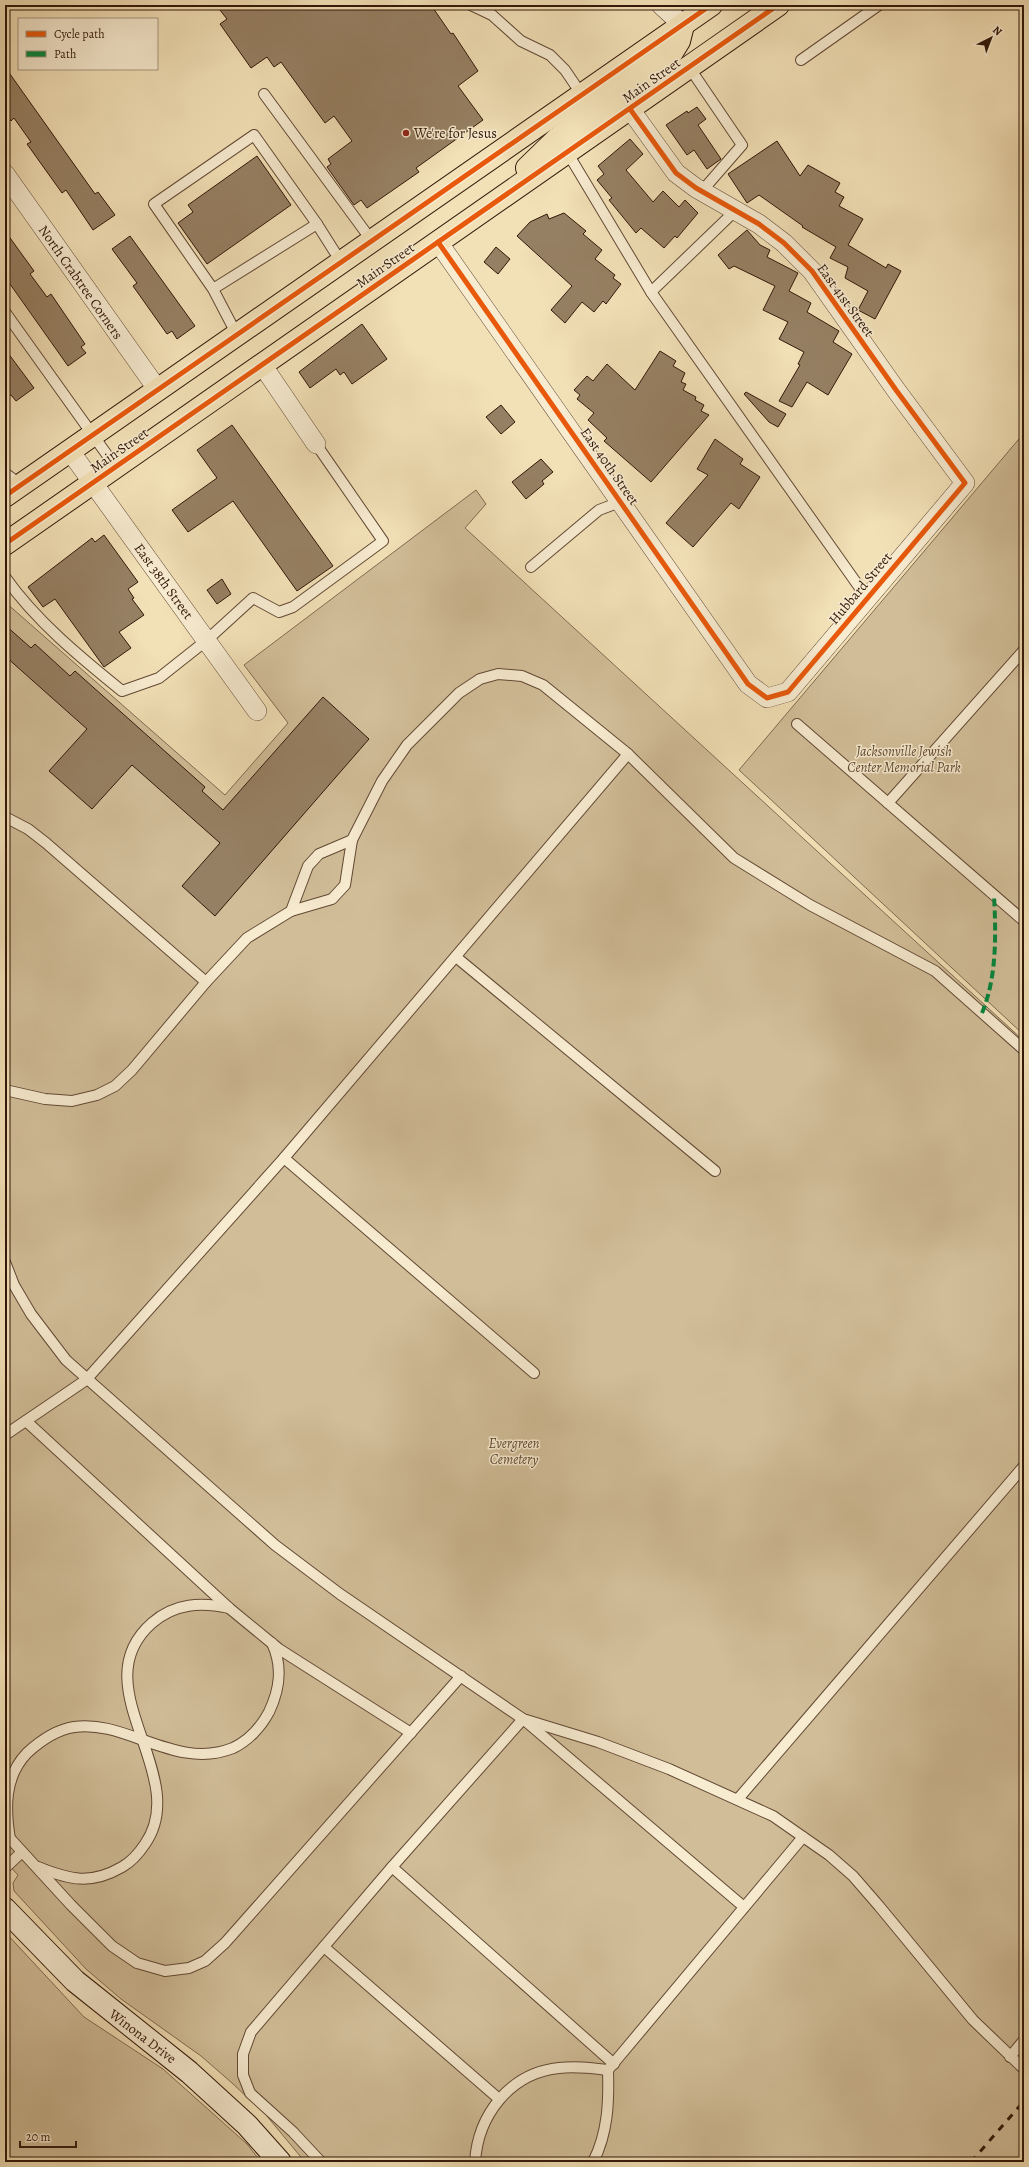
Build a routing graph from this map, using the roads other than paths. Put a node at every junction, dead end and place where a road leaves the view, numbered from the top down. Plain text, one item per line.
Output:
1 (471, 5) edge
2 (661, 5) edge
3 (711, 5) edge
4 (778, 5) edge
5 (879, 5) edge
6 (683, 25) junction
7 (801, 60) dead end
8 (689, 67) junction
9 (264, 94) dead end
10 (582, 95) junction
11 (630, 109) junction
12 (567, 152) junction
13 (5, 174) edge
14 (702, 191) junction
15 (483, 211) junction
16 (735, 211) junction
17 (317, 224) junction
18 (372, 241) junction
19 (438, 242) junction
20 (341, 262) junction
21 (212, 289) junction
22 (651, 292) junction
23 (5, 312) edge
24 (237, 335) junction
25 (263, 366) junction
26 (158, 390) junction
27 (91, 435) junction
28 (316, 444) joint
29 (70, 451) junction
30 (115, 466) junction
31 (92, 483) junction
32 (965, 484) joint
33 (10, 485) edge
34 (620, 502) junction
35 (5, 544) edge
36 (531, 567) dead end
37 (5, 576) edge
38 (867, 598) junction
39 (207, 640) junction
40 (1024, 650) edge
41 (767, 698) joint
42 (257, 712) dead end
43 (797, 724) dead end
44 (628, 754) junction
45 (888, 803) junction
46 (5, 817) edge
47 (352, 840) junction
48 (291, 911) junction
49 (1024, 921) edge
50 (456, 957) junction
51 (206, 982) junction
52 (1024, 1050) edge
53 (5, 1090) edge
54 (284, 1158) junction
55 (715, 1170) dead end
56 (5, 1262) edge
57 (534, 1373) dead end
58 (86, 1380) junction
59 (26, 1421) junction
60 (5, 1435) edge
61 (1024, 1466) edge
62 (229, 1608) junction
63 (272, 1642) junction
64 (461, 1676) junction
65 (523, 1719) junction
66 (410, 1733) junction
67 (142, 1740) junction
68 (738, 1799) junction
69 (8, 1836) edge
70 (803, 1837) junction
71 (22, 1852) junction
72 (34, 1865) junction
73 (392, 1867) junction
74 (5, 1868) edge
75 (744, 1908) junction
76 (5, 1909) edge
77 (324, 1947) junction
78 (1024, 2040) edge
79 (1010, 2057) junction
80 (611, 2067) junction
81 (1024, 2069) edge
82 (499, 2099) junction
83 (280, 2162) edge
84 (321, 2162) edge
85 (475, 2162) edge
86 (593, 2162) edge

1 - 10 lane
2 - 6 street
3 - 6 main road, Main Street
4 - 8 main road, Main Street
5 - 7 lane
6 - 10 main road, Main Street
6 - 15 main road
8 - 11 main road, Main Street
8 - 14 lane
9 - 18 lane
10 - 18 main road, Main Street
11 - 12 main road, Main Street
11 - 14 street, East 41st Street
12 - 15 main road, Main Street
12 - 22 lane
13 - 26 street, North Crabtree Corners
14 - 16 street, East 41st Street
15 - 19 main road, Main Street
16 - 22 lane
16 - 32 street, East 41st Street
17 - 20 lane
17 - 21 lane
17 - 21 lane
18 - 20 main road, Main Street
19 - 25 main road, Main Street
19 - 34 street, East 40th Street
20 - 24 main road, Main Street
21 - 24 lane
22 - 38 lane
23 - 27 lane
24 - 26 main road, Main Street
25 - 28 street
25 - 30 main road, Main Street
26 - 27 main road, Main Street
27 - 29 main road, Main Street
27 - 30 lane
28 - 39 lane
29 - 31 street, East 38th Street
29 - 33 main road, Main Street
30 - 31 main road, Main Street
31 - 35 main road, Main Street
31 - 39 street, East 38th Street
32 - 38 street, Hubbard Street
34 - 36 lane
34 - 41 street, East 40th Street
37 - 39 lane
38 - 41 street, Hubbard Street
39 - 42 street, East 38th Street
40 - 45 lane
43 - 45 lane
44 - 47 lane
44 - 50 lane
44 - 52 lane
45 - 49 lane
46 - 51 lane
47 - 48 lane
47 - 48 lane
48 - 51 lane
50 - 54 lane
50 - 55 lane
51 - 53 lane
54 - 57 lane
54 - 58 lane
56 - 58 lane
58 - 59 lane
58 - 64 lane
59 - 60 lane
59 - 62 lane
61 - 68 lane
62 - 63 lane
62 - 67 lane
63 - 66 lane
63 - 67 lane
64 - 65 lane
64 - 66 lane
65 - 68 lane
65 - 73 lane
65 - 75 lane
66 - 72 lane
67 - 69 lane
67 - 72 lane
68 - 70 lane
69 - 71 lane
70 - 75 lane
70 - 79 lane
71 - 72 lane
71 - 74 lane
73 - 77 lane
73 - 80 lane
75 - 80 lane
76 - 83 street, Winona Drive
77 - 82 lane
77 - 84 lane
78 - 79 lane
79 - 81 lane
80 - 82 lane
80 - 86 lane
82 - 85 lane

